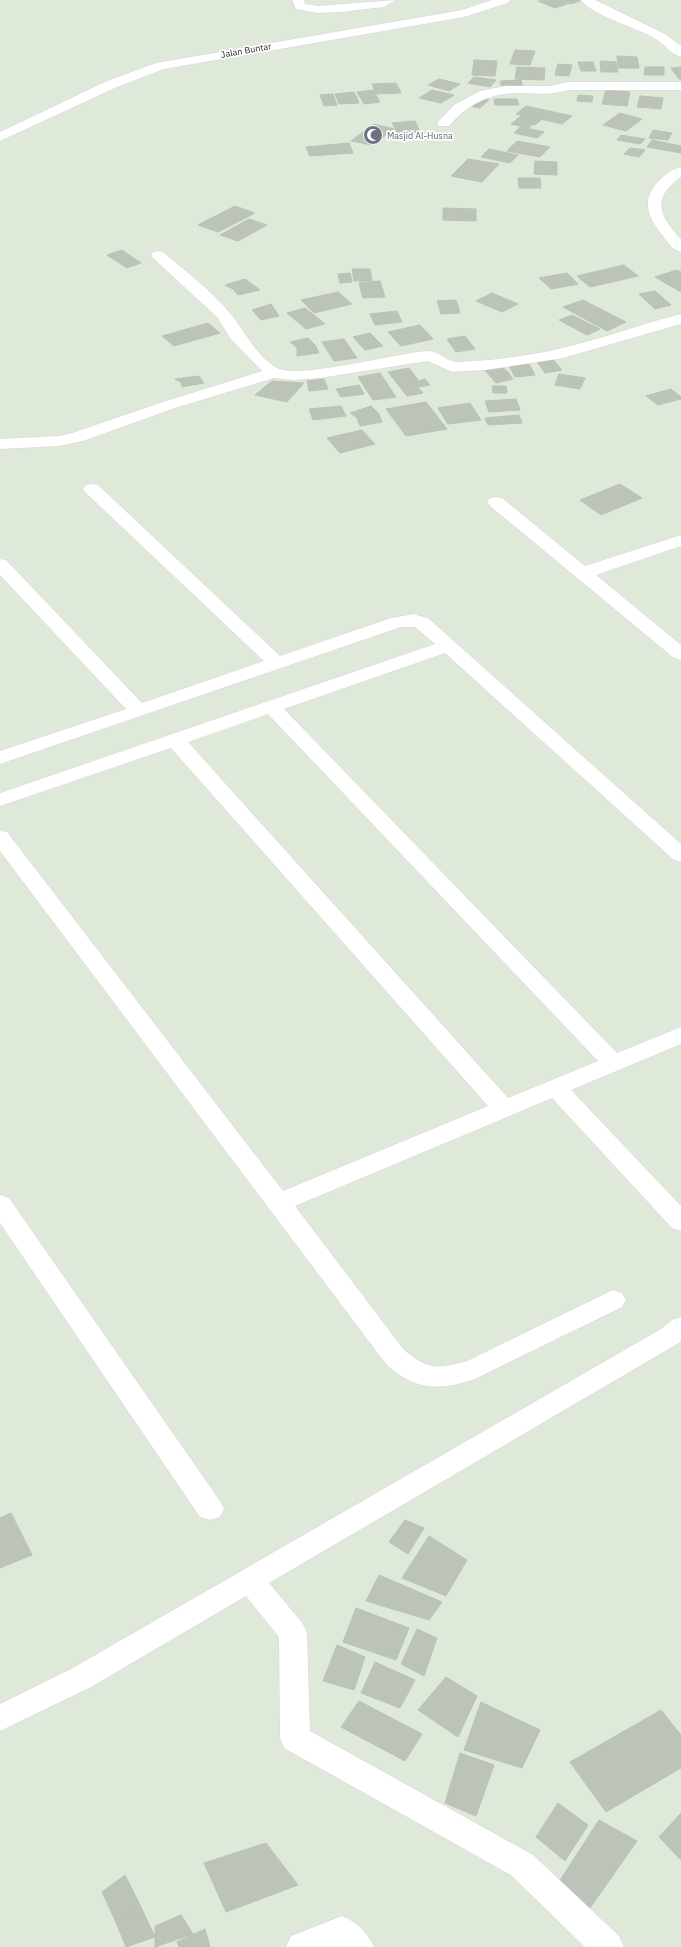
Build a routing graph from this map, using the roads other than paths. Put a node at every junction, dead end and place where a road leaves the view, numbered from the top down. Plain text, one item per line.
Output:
1 (298, 0) edge
2 (389, 0) edge
3 (504, 0) edge
4 (587, 0) edge
5 (681, 53) edge
6 (681, 86) edge
7 (444, 123) dead end
8 (0, 136) edge
9 (681, 171) edge
10 (681, 248) edge
11 (158, 255) dead end
12 (681, 319) edge
13 (273, 373) junction
14 (0, 444) edge
15 (92, 489) dead end
16 (496, 502) dead end
17 (681, 540) edge
18 (0, 564) edge
19 (582, 573) junction
20 (448, 646) junction
21 (681, 654) edge
22 (276, 662) junction
23 (272, 707) junction
24 (139, 711) junction
25 (175, 740) junction
26 (0, 758) edge
27 (0, 800) edge
28 (0, 837) edge
29 (681, 855) edge
30 (681, 1035) edge
31 (614, 1063) junction
32 (556, 1088) junction
33 (505, 1110) junction
34 (279, 1203) junction
35 (0, 1204) edge
36 (681, 1222) edge
37 (613, 1300) dead end
38 (681, 1327) edge
39 (210, 1509) dead end
40 (250, 1580) junction
41 (0, 1718) edge
42 (302, 1947) edge
43 (358, 1947) edge
44 (608, 1947) edge

1 - 2 street
3 - 8 street, Jalan Buntar
4 - 5 street
6 - 7 street
9 - 10 street
11 - 13 street
12 - 13 street
13 - 14 street
15 - 22 street
16 - 19 street
17 - 19 street
18 - 24 street
19 - 21 street
20 - 22 street
20 - 23 street
20 - 29 street
22 - 24 street
23 - 25 street
23 - 31 street
24 - 26 street
25 - 27 street
25 - 33 street
28 - 34 street
30 - 31 street
31 - 32 street
32 - 33 street
32 - 36 street
33 - 34 street
34 - 37 street
35 - 39 street
38 - 40 street
40 - 41 street
40 - 44 street
42 - 43 street

